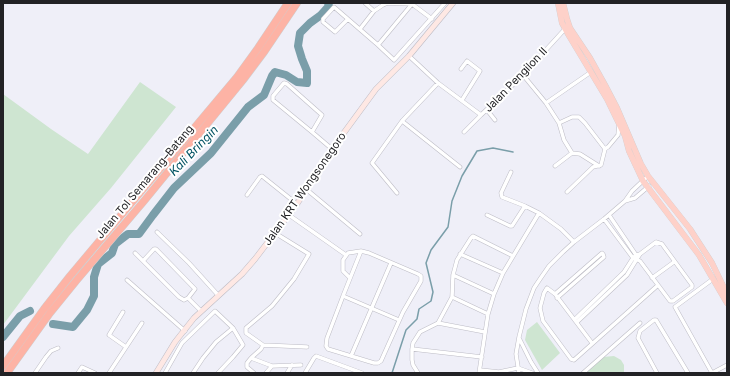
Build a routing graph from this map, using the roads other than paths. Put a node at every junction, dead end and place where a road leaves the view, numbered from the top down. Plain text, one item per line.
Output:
1 (288, 3) edge
2 (297, 3) edge
3 (366, 3) edge
4 (403, 3) edge
5 (445, 3) edge
6 (453, 3) edge
7 (558, 3) edge
8 (563, 3) edge
9 (413, 4) edge
10 (374, 11) junction
11 (348, 19) junction
12 (432, 19) junction
13 (360, 29) junction
14 (565, 29) junction
15 (378, 45) junction
16 (409, 56) junction
17 (461, 69) dead end
18 (594, 70) junction
19 (523, 75) junction
20 (438, 83) junction
21 (462, 100) junction
22 (546, 103) junction
23 (487, 110) junction
24 (481, 115) junction
25 (495, 120) dead end
26 (402, 122) junction
27 (559, 123) junction
28 (621, 123) junction
29 (312, 132) junction
30 (464, 132) dead end
31 (332, 149) junction
32 (605, 149) junction
33 (572, 153) junction
34 (555, 166) dead end
35 (599, 166) junction
36 (460, 167) dead end
37 (511, 172) dead end
38 (648, 176) junction
39 (643, 181) junction
40 (653, 183) junction
41 (648, 187) junction
42 (306, 190) junction
43 (567, 192) dead end
44 (397, 193) dead end
45 (247, 195) dead end
46 (625, 201) junction
47 (297, 204) junction
48 (526, 206) junction
49 (539, 212) junction
50 (288, 215) junction
51 (487, 215) dead end
52 (609, 215) junction
53 (604, 219) junction
54 (157, 232) dead end
55 (275, 233) junction
56 (360, 234) dead end
57 (574, 242) junction
58 (361, 251) junction
59 (135, 253) dead end
60 (460, 254) junction
61 (346, 255) junction
62 (513, 256) junction
63 (637, 257) junction
64 (143, 261) junction
65 (392, 262) junction
66 (674, 262) junction
67 (712, 262) junction
68 (706, 267) junction
69 (503, 273) junction
70 (453, 275) junction
71 (580, 275) junction
72 (350, 278) junction
73 (652, 278) junction
74 (713, 279) junction
75 (128, 280) dead end
76 (657, 286) junction
77 (494, 294) junction
78 (727, 294) edge
79 (218, 295) junction
80 (343, 296) junction
81 (556, 296) junction
82 (188, 298) junction
83 (452, 298) junction
84 (727, 303) edge
85 (372, 308) junction
86 (47, 311) junction
87 (201, 311) junction
88 (124, 312) dead end
89 (488, 314) junction
90 (400, 320) junction
91 (576, 320) junction
92 (142, 323) dead end
93 (438, 323) junction
94 (640, 323) dead end
95 (233, 328) junction
96 (34, 329) junction
97 (185, 331) junction
98 (485, 332) junction
99 (519, 337) junction
100 (592, 343) junction
101 (263, 345) junction
102 (126, 347) junction
103 (307, 347) dead end
104 (58, 348) dead end
105 (412, 349) junction
106 (351, 356) junction
107 (251, 358) junction
108 (482, 358) junction
109 (292, 365) junction
110 (300, 365) dead end
111 (3, 366) edge
112 (272, 366) junction
113 (727, 366) edge
114 (518, 368) junction
115 (480, 371) edge
116 (7, 373) edge
117 (35, 373) edge
118 (78, 373) edge
119 (95, 373) edge
120 (109, 373) edge
121 (156, 373) edge
122 (165, 373) edge
123 (193, 373) edge
124 (218, 373) edge
125 (254, 373) edge
126 (266, 373) edge
127 (288, 373) edge
128 (307, 373) edge
129 (362, 373) edge
130 (418, 373) edge
131 (498, 373) edge
132 (519, 373) edge
133 (532, 373) edge
134 (538, 373) edge
135 (583, 373) edge
136 (657, 373) edge
137 (688, 373) edge

1 - 86 highway, Jalan Tol Semarang–Batang
2 - 86 highway, Jalan Tol Semarang–Batang
3 - 10 street
4 - 9 street
4 - 10 street
5 - 12 street
6 - 16 street, Jalan KRT Wongsonegoro
7 - 14 main road
8 - 18 main road
9 - 12 street
9 - 15 street
10 - 13 street
11 - 11 street
11 - 13 street
12 - 15 street
13 - 15 street
14 - 18 main road
14 - 19 street, Jalan Pengilon II
16 - 20 street, Jalan Pengilon II
16 - 31 street, Jalan KRT Wongsonegoro
17 - 21 street
18 - 22 street
18 - 28 main road
19 - 22 street
19 - 23 street, Jalan Pengilon II
20 - 21 street, Jalan Pengilon II
20 - 26 street
21 - 24 street, Jalan Pengilon II
22 - 27 street
23 - 24 street, Jalan Pengilon II
23 - 25 street
24 - 30 street
26 - 36 street
26 - 44 street
27 - 32 street
27 - 33 street
28 - 32 street
28 - 38 main road
28 - 39 main road
29 - 29 street
29 - 31 street
31 - 42 street, Jalan KRT Wongsonegoro
32 - 35 street
33 - 34 street
33 - 35 street
35 - 43 street
37 - 48 street
38 - 39 street
38 - 40 main road
39 - 41 main road
39 - 46 street
40 - 41 street
40 - 67 main road
41 - 46 street
41 - 68 main road
42 - 47 street, Jalan KRT Wongsonegoro
42 - 56 street
45 - 47 street
46 - 52 street
47 - 50 street, Jalan KRT Wongsonegoro
48 - 49 street
48 - 51 street
49 - 57 street
49 - 62 street
50 - 55 street, Jalan KRT Wongsonegoro
50 - 61 street
52 - 53 street
52 - 63 street
53 - 57 street
53 - 63 street
54 - 79 street
55 - 79 street, Jalan KRT Wongsonegoro
55 - 101 street
57 - 99 street
58 - 61 street
58 - 65 street
58 - 72 street
59 - 64 street
60 - 62 street
60 - 69 street
60 - 70 street
61 - 72 street
62 - 69 street
63 - 66 street
63 - 73 street
63 - 91 street
64 - 82 street
64 - 82 street
65 - 85 street
65 - 90 street
66 - 73 street
66 - 76 street
67 - 68 main road
67 - 78 main road
68 - 74 main road
69 - 77 street
70 - 77 street
70 - 83 street
71 - 71 street
71 - 81 street
72 - 80 street
73 - 76 street
74 - 84 main road
74 - 113 street
75 - 97 street
76 - 100 street
77 - 89 street
79 - 87 street, Jalan KRT Wongsonegoro
80 - 85 street
80 - 106 street
81 - 91 street
81 - 100 street
82 - 87 street
83 - 89 street
83 - 93 street
85 - 90 street
85 - 106 street
86 - 96 highway, Jalan Tol Semarang–Batang
87 - 97 street, Jalan KRT Wongsonegoro
88 - 102 street
89 - 98 street
90 - 106 street
91 - 100 street
92 - 102 street
93 - 98 street
93 - 105 street
94 - 135 street
95 - 122 street
95 - 123 street
95 - 124 street
96 - 111 highway, Jalan Tol Semarang–Batang
96 - 116 highway, Jalan Tol Semarang–Batang
97 - 121 street, Jalan KRT Wongsonegoro
98 - 108 street
99 - 114 street
99 - 134 street
101 - 103 street
101 - 107 street
102 - 120 street
104 - 117 street
105 - 108 street
105 - 130 street
107 - 112 street
107 - 125 street
108 - 115 street
109 - 110 street
109 - 112 street
109 - 127 street
112 - 126 street
114 - 131 street
114 - 132 street
114 - 133 street
115 - 131 street
118 - 119 street
128 - 129 street
136 - 137 street

